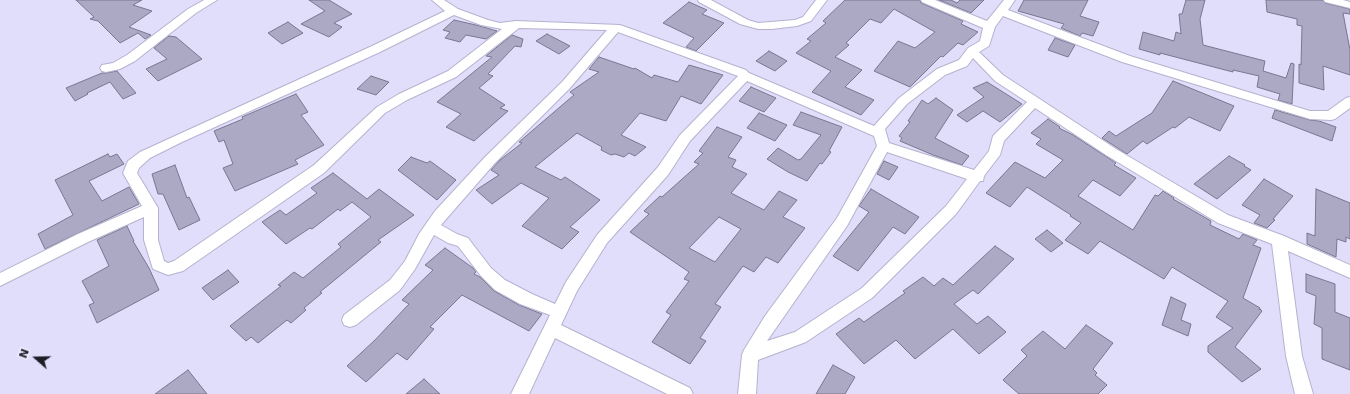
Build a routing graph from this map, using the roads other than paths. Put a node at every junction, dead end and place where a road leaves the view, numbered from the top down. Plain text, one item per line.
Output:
1 (212, 0) edge
2 (437, 0) edge
3 (703, 0) edge
4 (822, 0) edge
5 (926, 0) edge
6 (1010, 0) edge
7 (1328, 0) edge
8 (1350, 6) edge
9 (454, 10) junction
10 (1000, 11) junction
11 (516, 24) junction
12 (989, 26) junction
13 (616, 27) junction
14 (972, 51) junction
15 (106, 68) dead end
16 (745, 76) junction
17 (1034, 102) junction
18 (1350, 102) edge
19 (882, 140) junction
20 (978, 177) junction
21 (150, 208) junction
22 (431, 227) junction
23 (1279, 240) junction
24 (1350, 272) edge
25 (0, 280) edge
26 (559, 312) junction
27 (350, 320) dead end
28 (552, 329) junction
29 (750, 355) junction
30 (520, 394) edge
31 (684, 394) edge
32 (747, 394) edge
33 (1304, 394) edge

1 - 15 street
2 - 9 street
3 - 4 street
5 - 12 street
6 - 10 street
7 - 8 street
9 - 11 street
9 - 21 street
10 - 12 street
10 - 18 street
11 - 13 street
11 - 21 street
12 - 14 street
13 - 16 street
13 - 22 street
14 - 17 street
14 - 19 street
16 - 19 street
16 - 26 street
17 - 20 street
17 - 23 street
19 - 20 street
19 - 29 street
20 - 29 street
21 - 25 street
22 - 26 street
22 - 27 street
23 - 24 street
23 - 33 street
26 - 28 street
28 - 30 street
28 - 31 street
29 - 32 street

